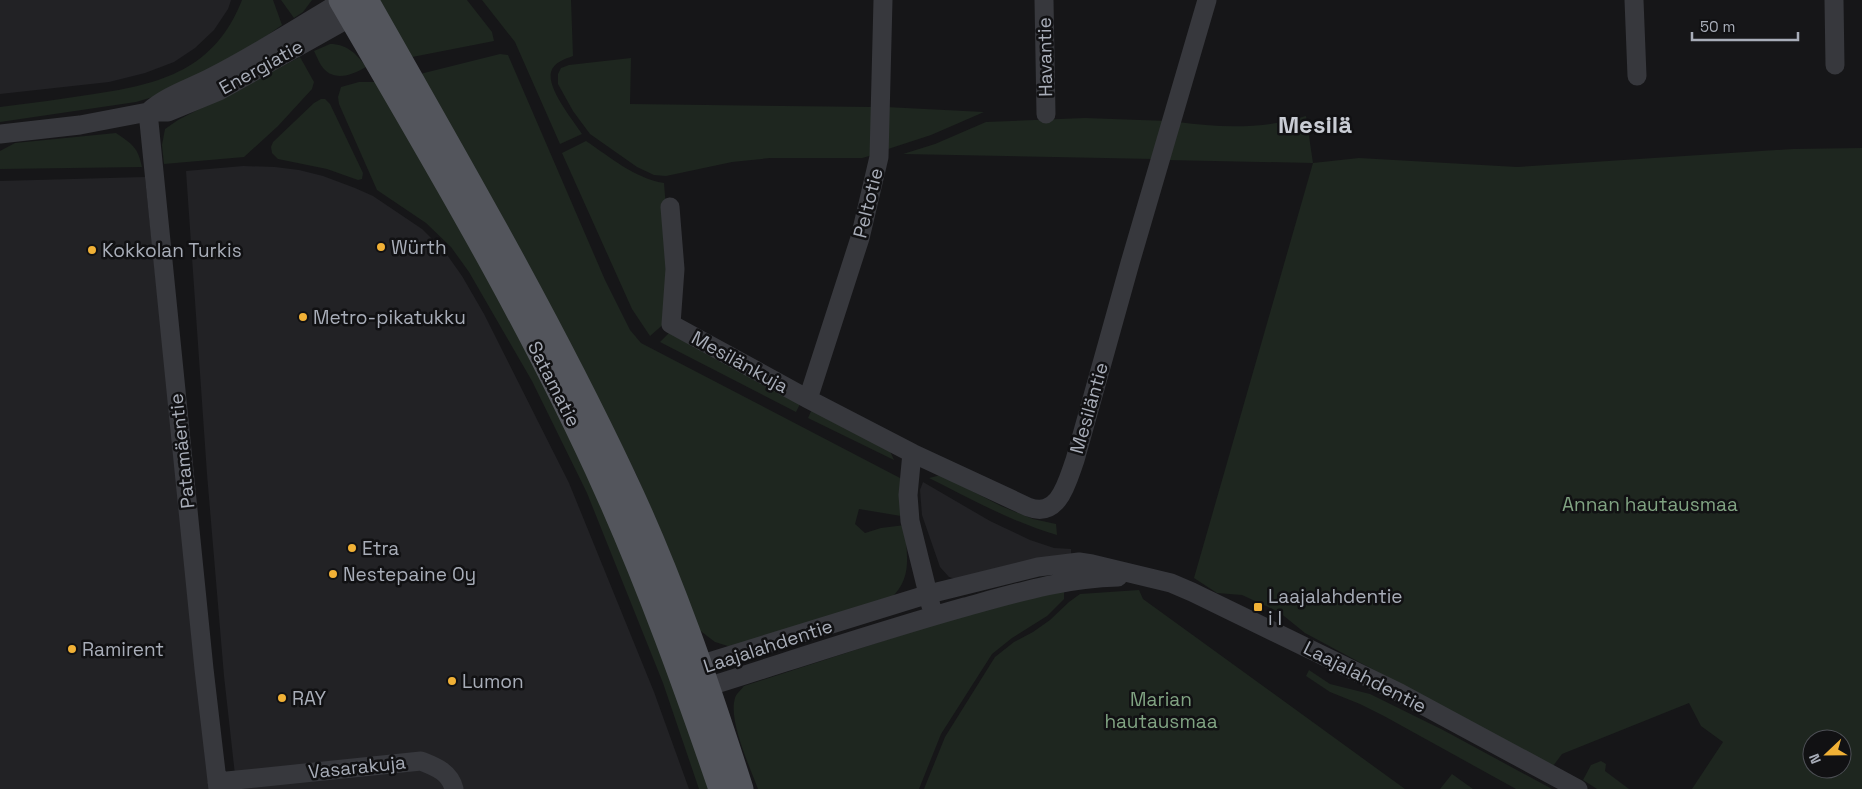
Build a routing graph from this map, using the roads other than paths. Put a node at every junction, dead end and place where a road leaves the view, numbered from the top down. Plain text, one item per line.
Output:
1 (883, 0) edge
2 (1044, 0) edge
3 (1207, 0) edge
4 (1634, 0) edge
5 (1834, 0) edge
6 (352, 3) edge
7 (1835, 65) dead end
8 (1637, 76) dead end
9 (148, 112) junction
10 (1046, 114) dead end
11 (0, 134) edge
12 (670, 208) dead end
13 (808, 399) junction
14 (912, 453) junction
15 (1146, 577) junction
16 (929, 594) junction
17 (934, 616) junction
18 (697, 679) junction
19 (218, 785) edge
20 (454, 789) edge
21 (721, 789) edge
22 (742, 789) edge
23 (1578, 789) edge

1 - 13 street, Peltotie
2 - 10 street, Havantie
3 - 14 street, Mesiläntie
4 - 8 street
5 - 7 street
6 - 9 street, Energiatie
6 - 18 main road, Satamatie
9 - 11 street, Energiatie
9 - 19 street, Patamäentie
12 - 13 street, Mesilänkuja
13 - 14 street, Mesilänkuja
14 - 16 street
15 - 16 street, Laajalahdentie
15 - 17 street, Laajalahdentie
15 - 23 street, Laajalahdentie
16 - 17 street
16 - 18 street, Laajalahdentie
17 - 18 street, Laajalahdentie
18 - 21 main road, Satamatie
18 - 22 main road, Satamatie
19 - 20 street, Vasarakuja

